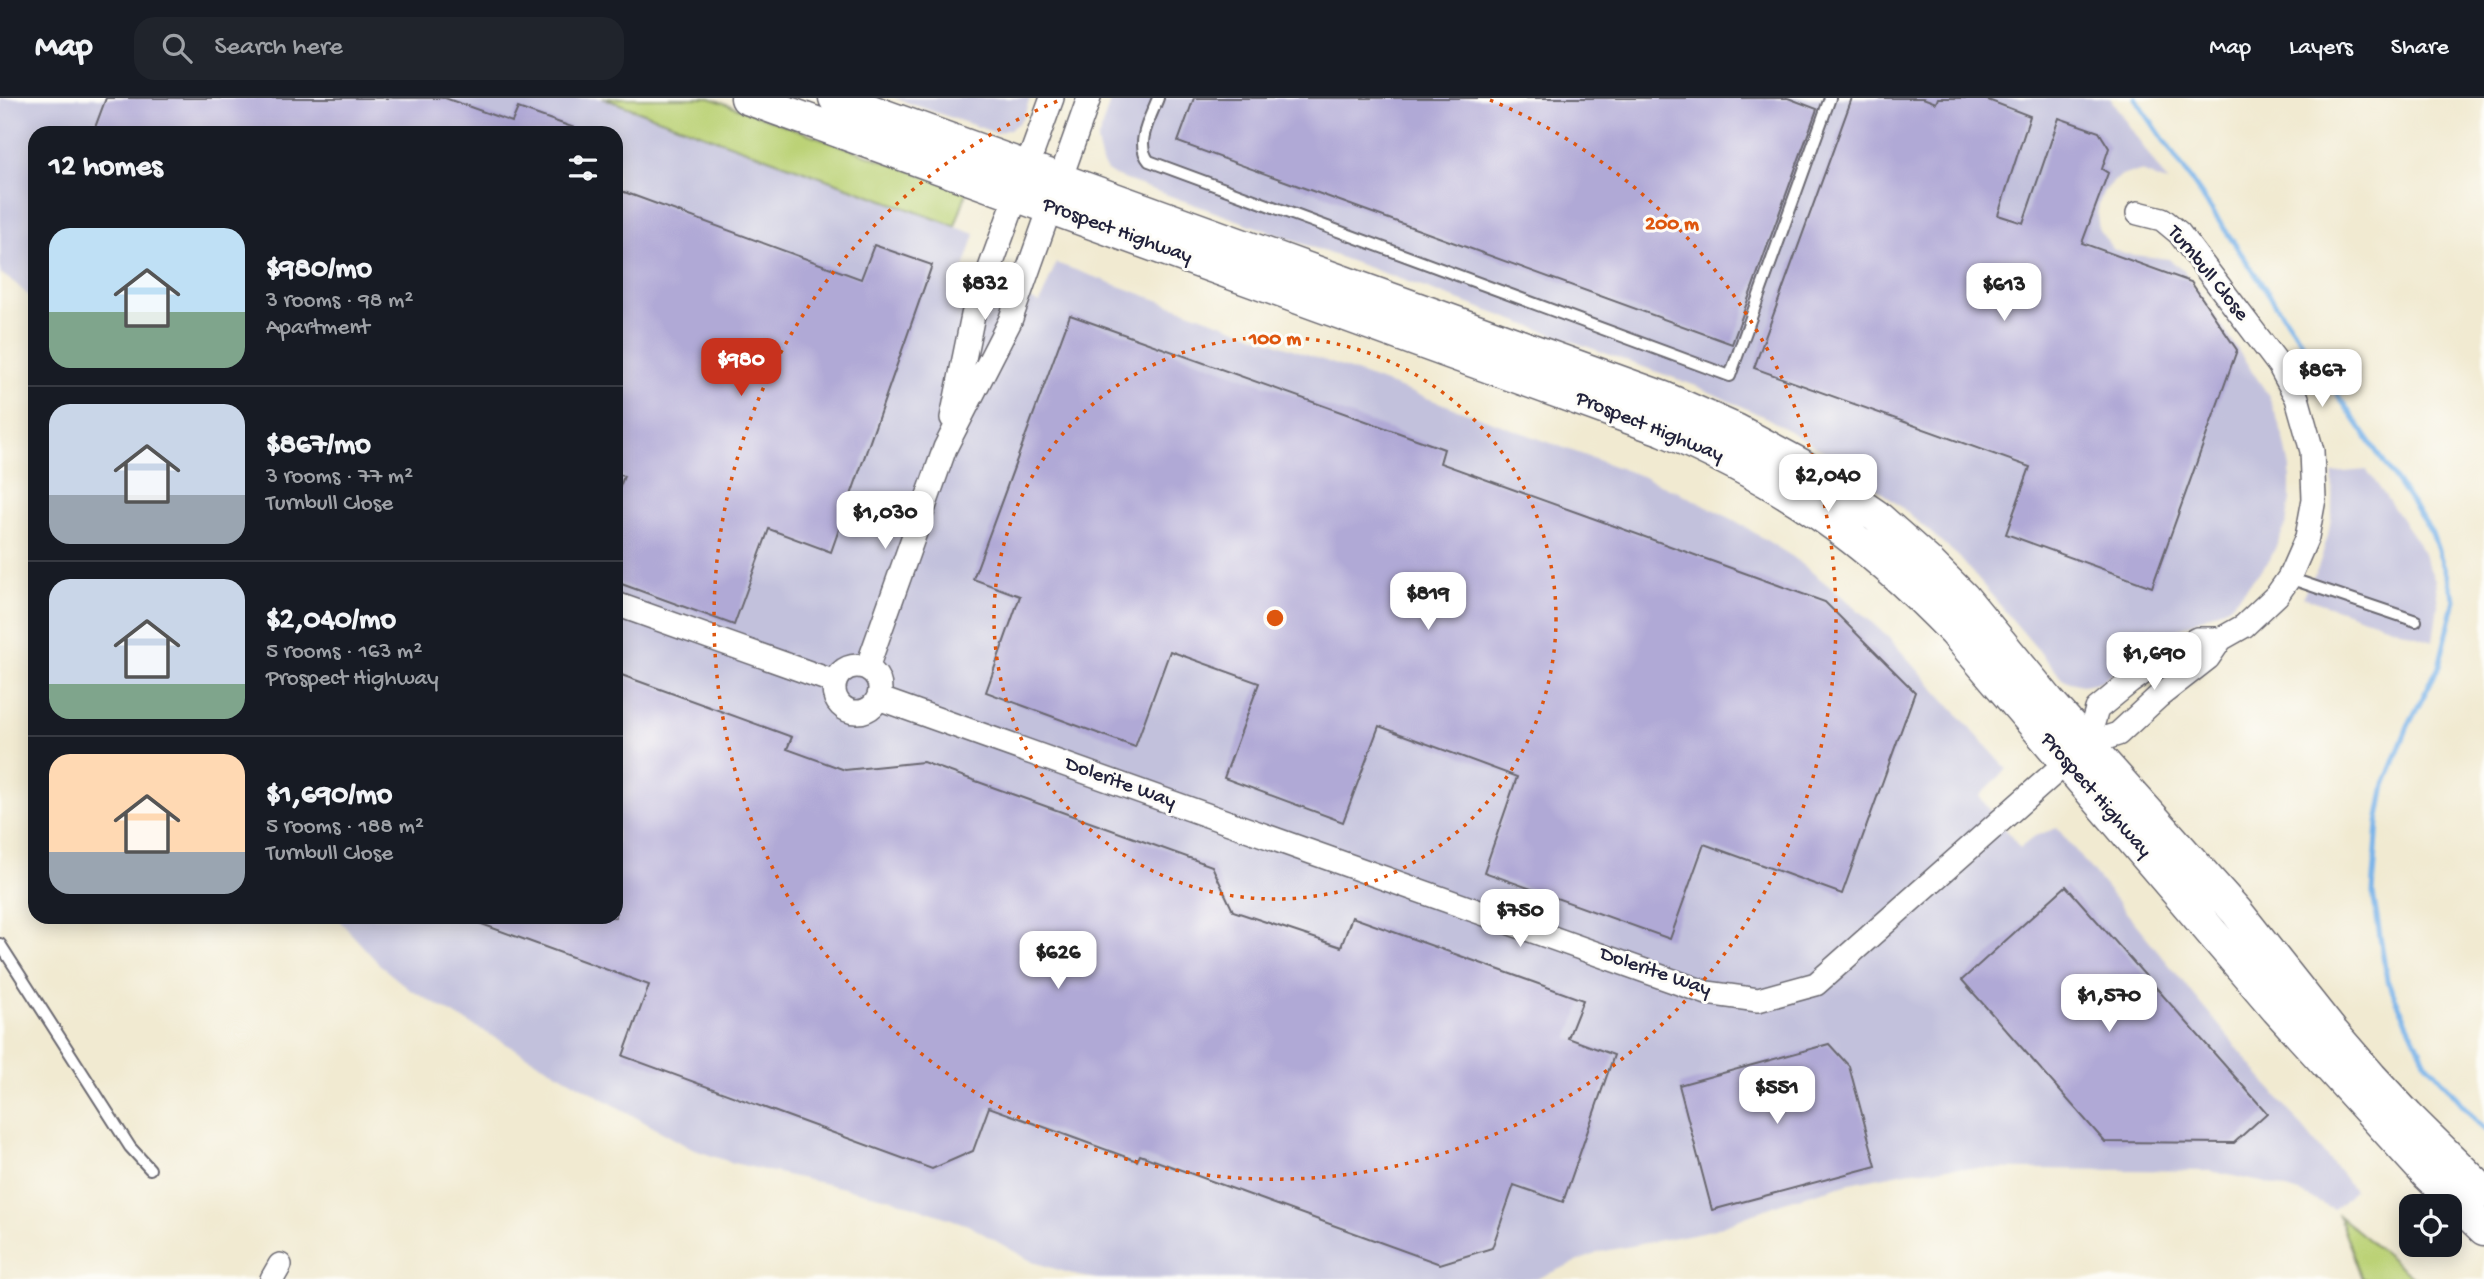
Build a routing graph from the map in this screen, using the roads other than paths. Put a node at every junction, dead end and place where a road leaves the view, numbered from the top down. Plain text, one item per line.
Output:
1 (747, 98) edge
2 (835, 98) edge
3 (1052, 98) edge
4 (1089, 98) edge
5 (1158, 98) edge
6 (1830, 98) edge
7 (1022, 182) junction
8 (1055, 194) junction
9 (2138, 213) dead end
10 (946, 448) junction
11 (2289, 578) junction
12 (623, 606) edge
13 (2416, 621) dead end
14 (2221, 639) junction
15 (867, 668) junction
16 (835, 682) junction
17 (878, 698) junction
18 (2076, 754) junction
19 (0, 944) edge
20 (150, 1169) dead end
21 (2484, 1192) edge
22 (2484, 1229) edge

1 - 7 main road, Prospect Highway
2 - 7 main road, Prospect Highway
3 - 7 street
4 - 8 street
5 - 6 lane
7 - 8 main road, Prospect Highway
7 - 10 street
8 - 10 street
8 - 18 main road, Prospect Highway
9 - 11 street, Turnbull Close
10 - 15 street
11 - 13 lane
11 - 14 street, Turnbull Close
12 - 16 street
14 - 18 street, Turnbull Close
14 - 18 street, Turnbull Close
15 - 16 street
15 - 17 street
16 - 17 street
17 - 18 street, Dolerite Way
18 - 21 main road, Prospect Highway
18 - 22 main road, Prospect Highway
19 - 20 lane

